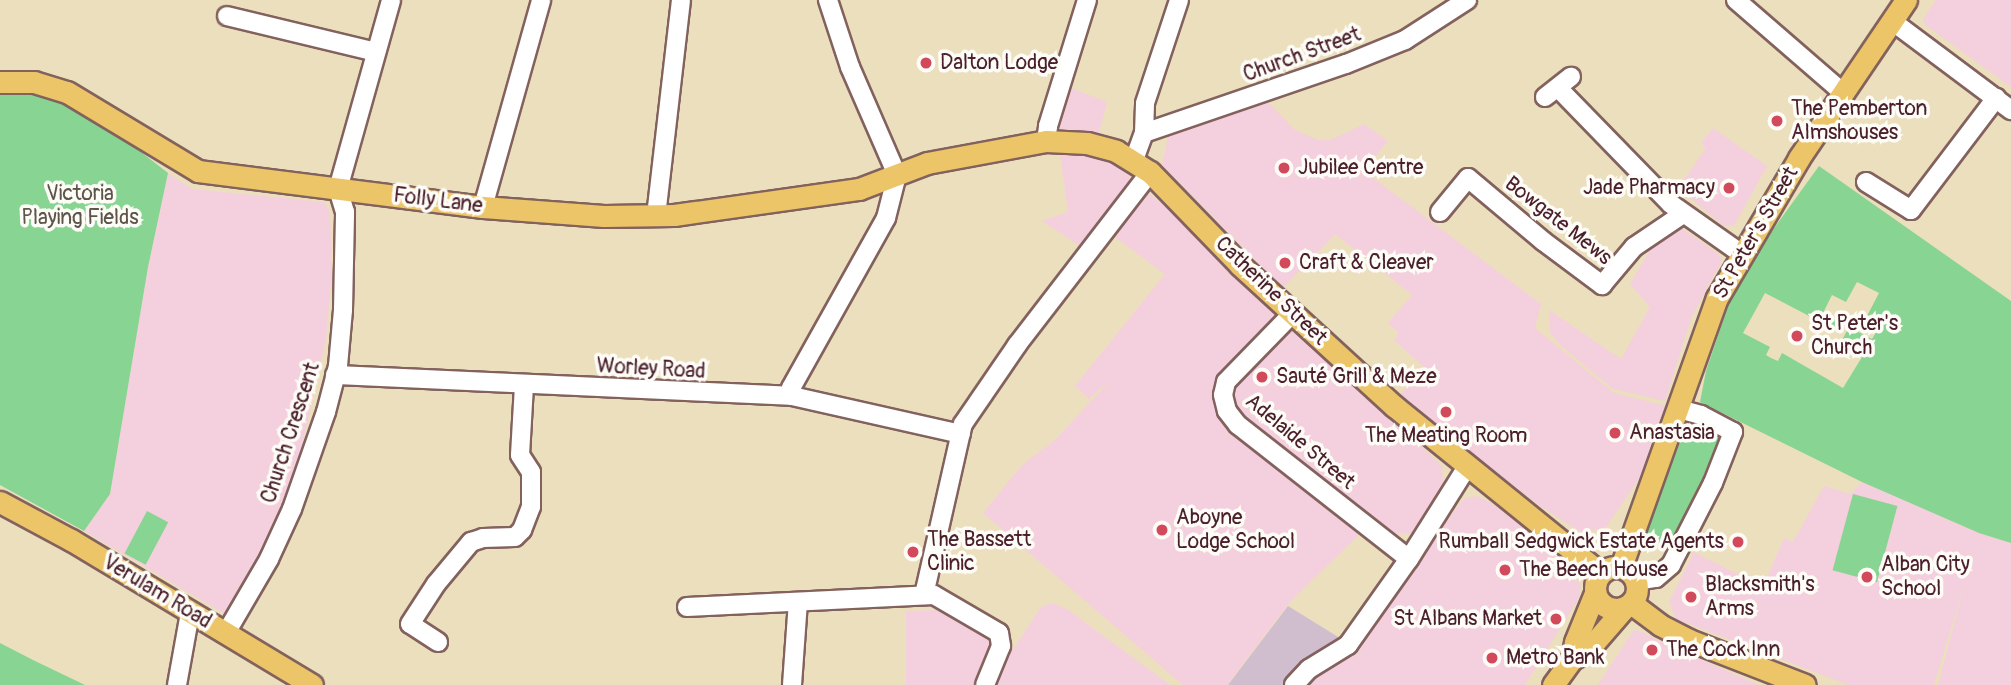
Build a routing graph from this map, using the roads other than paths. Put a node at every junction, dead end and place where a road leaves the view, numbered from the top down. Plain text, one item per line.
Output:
1 (391, 0) edge
2 (541, 0) edge
3 (681, 0) edge
4 (828, 0) edge
5 (1087, 0) edge
6 (1179, 0) edge
7 (1466, 0) edge
8 (1736, 0) edge
9 (1906, 0) edge
10 (227, 16) dead end
11 (1892, 21) junction
12 (376, 52) junction
13 (0, 82) edge
14 (1558, 87) dead end
15 (1841, 91) junction
16 (1996, 98) junction
17 (2011, 110) edge
18 (1144, 133) junction
19 (1046, 141) junction
20 (1142, 166) junction
21 (897, 175) junction
22 (1866, 182) dead end
23 (338, 189) junction
24 (483, 207) junction
25 (1440, 212) dead end
26 (1683, 214) junction
27 (656, 216) junction
28 (1742, 254) junction
29 (1293, 313) junction
30 (335, 375) junction
31 (524, 386) junction
32 (792, 396) junction
33 (1678, 409) junction
34 (961, 434) junction
35 (1467, 467) junction
36 (0, 502) edge
37 (531, 507) junction
38 (535, 535) dead end
39 (1409, 559) junction
40 (1613, 578) junction
41 (924, 595) junction
42 (797, 602) junction
43 (1628, 605) junction
44 (687, 607) dead end
45 (190, 613) junction
46 (226, 633) junction
47 (438, 642) dead end
48 (1572, 659) junction
49 (177, 685) edge
50 (312, 685) edge
51 (792, 685) edge
52 (985, 685) edge
53 (1294, 685) edge
54 (1553, 685) edge
55 (1805, 685) edge

1 - 12 street
2 - 24 street
3 - 27 street
4 - 21 street
5 - 19 street
6 - 18 street
7 - 18 street, Church Street
8 - 15 street
9 - 11 main road, St Peter's Street
10 - 12 street
11 - 15 main road, St Peter's Street
11 - 16 street
12 - 23 street
13 - 23 main road, Folly Lane
14 - 26 street
15 - 28 main road, St Peter's Street
16 - 17 street
16 - 22 street
18 - 20 street
19 - 20 main road, Catherine Street
19 - 21 main road, Catherine Street
20 - 29 main road, Catherine Street
20 - 34 street
21 - 27 main road, Folly Lane
21 - 32 street
23 - 24 main road, Folly Lane
23 - 30 street, Church Crescent
24 - 27 main road, Folly Lane
25 - 26 street, Bowgate Mews
26 - 28 street
28 - 33 main road, St Peter's Street
29 - 35 main road, Catherine Street
29 - 39 street, Adelaide Street
30 - 31 street, Worley Road
30 - 46 street, Church Crescent
31 - 32 street, Worley Road
31 - 37 street
32 - 34 street, Worley Road
33 - 40 main road, St Peter's Street
33 - 40 street
34 - 41 street
35 - 39 street
35 - 40 main road, Catherine Street
36 - 45 main road, Verulam Road
37 - 38 street
37 - 47 street
39 - 53 street
40 - 43 main road
40 - 43 main road, Catherine Street
40 - 48 main road, St Peter's Street
41 - 42 street
41 - 52 street
42 - 44 street
42 - 51 street
43 - 48 main road, St Peter's Street
43 - 55 main road, Catherine Street
45 - 46 main road, Verulam Road
45 - 49 street
46 - 50 main road, Verulam Road
48 - 54 main road, St Peter's Street

